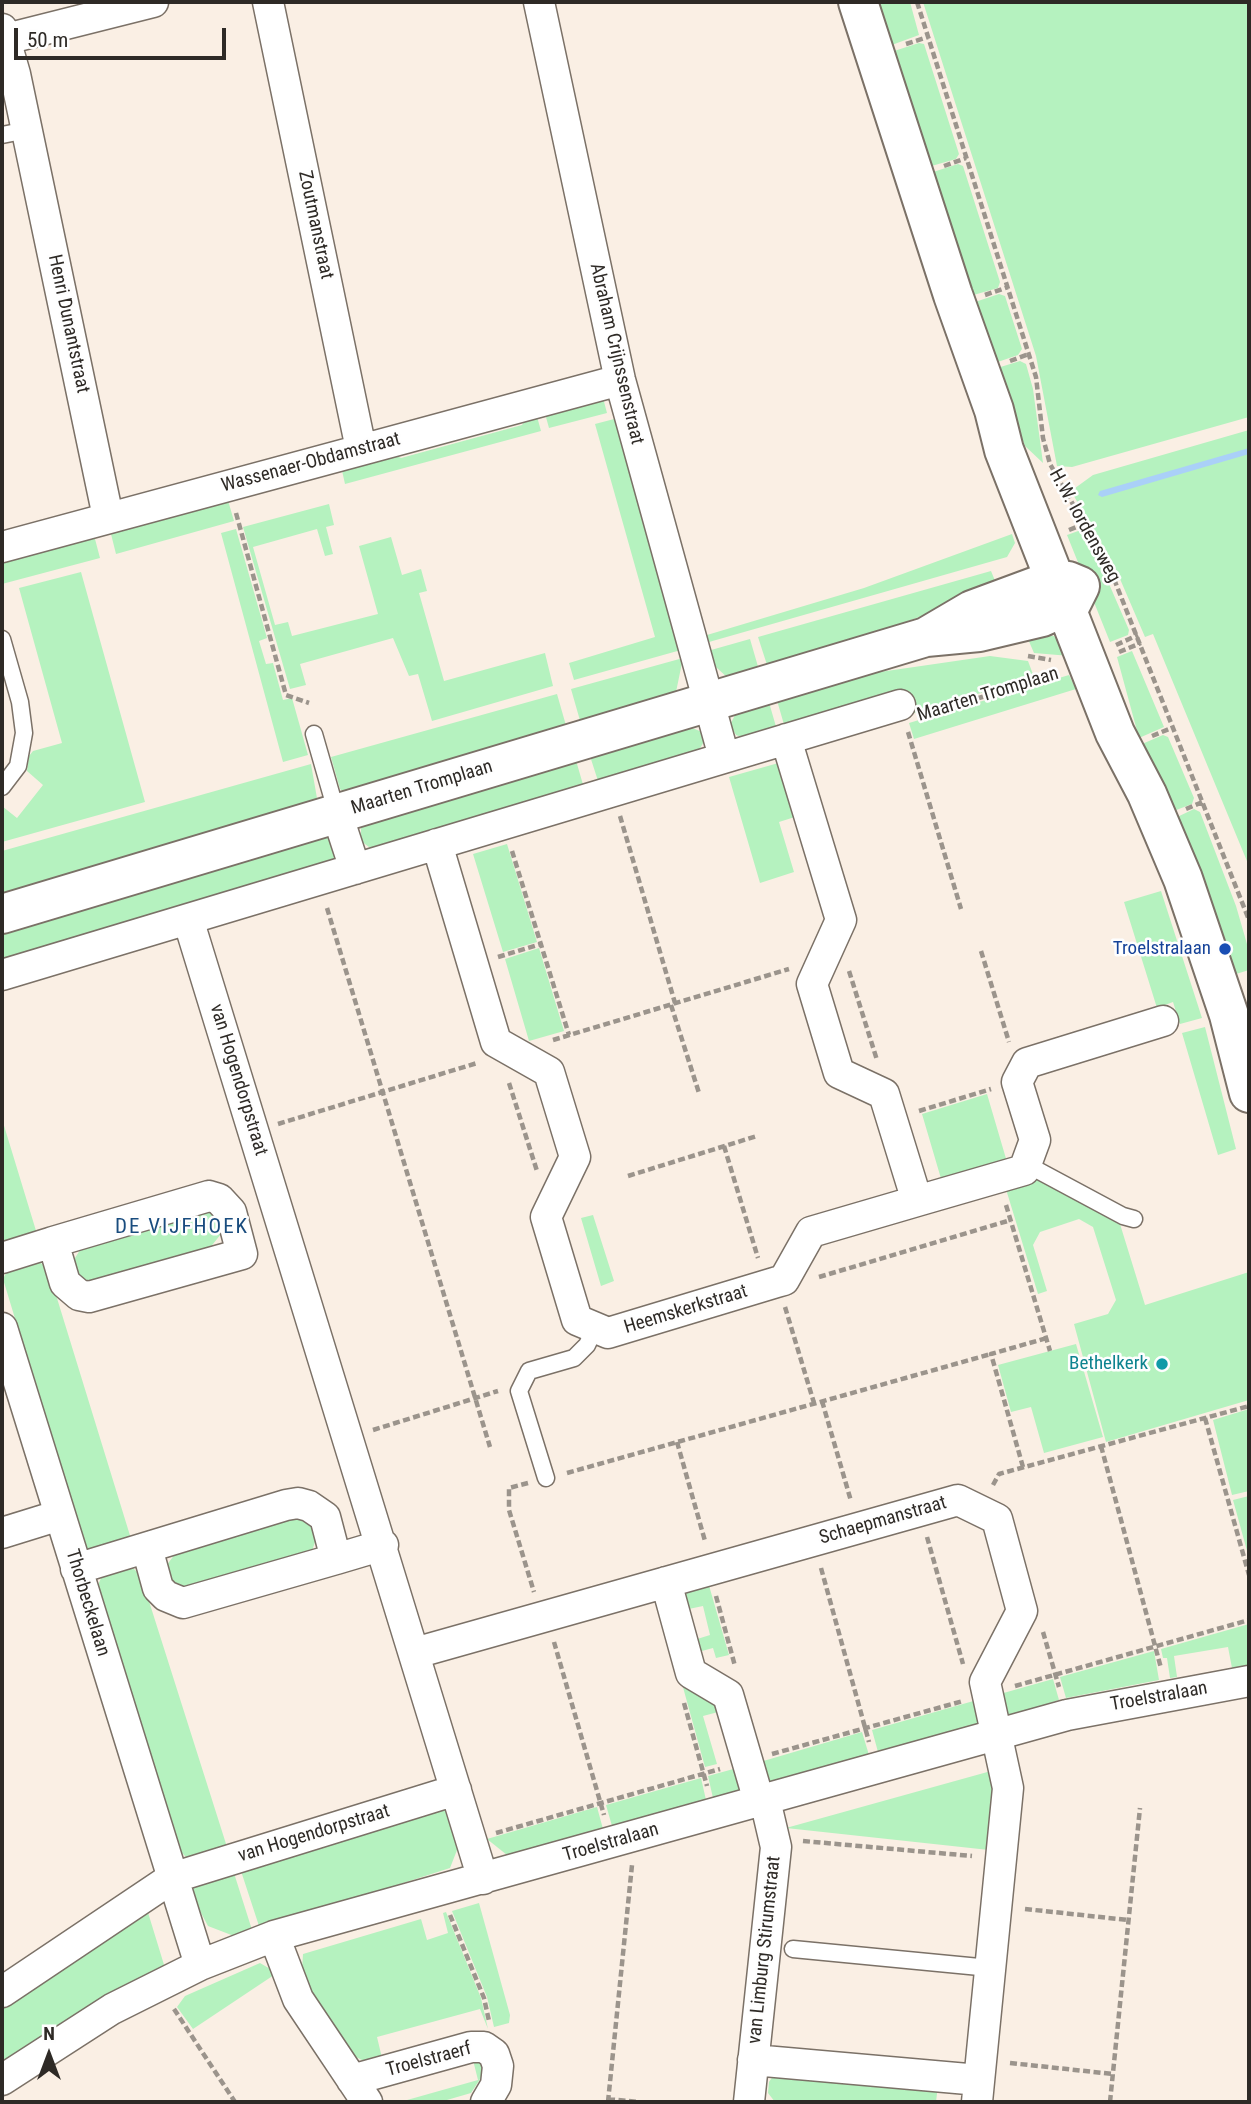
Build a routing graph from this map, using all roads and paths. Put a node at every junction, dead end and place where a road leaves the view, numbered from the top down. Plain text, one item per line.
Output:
1 (153, 2) edge
2 (268, 2) edge
3 (539, 2) edge
4 (858, 2) edge
5 (917, 2) edge
6 (4, 34) edge
7 (14, 133) edge
8 (620, 380) junction
9 (361, 449) junction
10 (229, 484) junction
11 (108, 517) junction
12 (2, 547) edge
13 (1066, 592) junction
14 (2, 639) edge
15 (1119, 650) junction
16 (309, 703) dead end
17 (708, 703) junction
18 (902, 712) junction
19 (314, 734) dead end
20 (786, 739) junction
21 (724, 757) junction
22 (2, 787) edge
23 (613, 791) junction
24 (337, 814) junction
25 (504, 824) junction
26 (437, 844) junction
27 (355, 869) junction
28 (318, 880) junction
29 (961, 909) dead end
30 (2, 914) edge
31 (188, 919) junction
32 (1249, 920) edge
33 (836, 930) junction
34 (541, 944) junction
35 (981, 951) dead end
36 (473, 964) junction
37 (2, 975) edge
38 (1163, 1021) dead end
39 (569, 1035) dead end
40 (496, 1042) junction
41 (1018, 1079) junction
42 (699, 1093) dead end
43 (1249, 1093) edge
44 (888, 1107) junction
45 (757, 1136) dead end
46 (724, 1146) junction
47 (1026, 1164) junction
48 (628, 1176) dead end
49 (997, 1177) junction
50 (917, 1201) junction
51 (550, 1210) junction
52 (1134, 1219) dead end
53 (1011, 1220) junction
54 (288, 1240) junction
55 (53, 1242) junction
56 (242, 1254) junction
57 (2, 1258) edge
58 (776, 1283) junction
59 (2, 1328) edge
60 (594, 1328) junction
61 (1047, 1338) junction
62 (1050, 1351) dead end
63 (991, 1354) junction
64 (519, 1391) junction
65 (475, 1398) junction
66 (822, 1401) junction
67 (814, 1403) junction
68 (1249, 1406) edge
69 (1205, 1418) junction
70 (349, 1437) junction
71 (677, 1442) junction
72 (1074, 1445) dead end
73 (1101, 1446) junction
74 (490, 1447) dead end
75 (1076, 1452) junction
76 (1023, 1467) junction
77 (546, 1478) junction
78 (978, 1510) junction
79 (920, 1511) junction
80 (60, 1515) junction
81 (859, 1528) junction
82 (2, 1533) edge
83 (814, 1541) junction
84 (383, 1545) junction
85 (147, 1548) junction
86 (335, 1559) junction
87 (76, 1569) junction
88 (711, 1570) junction
89 (1249, 1575) edge
90 (666, 1582) junction
91 (1022, 1611) junction
92 (542, 1618) junction
93 (1249, 1620) edge
94 (1156, 1646) junction
95 (415, 1653) junction
96 (688, 1663) junction
97 (1055, 1675) junction
98 (1249, 1681) edge
99 (1167, 1695) junction
100 (980, 1696) junction
101 (732, 1709) junction
102 (1067, 1715) junction
103 (865, 1728) junction
104 (999, 1735) junction
105 (747, 1761) junction
106 (877, 1769) junction
107 (704, 1774) junction
108 (457, 1790) junction
109 (762, 1801) junction
110 (599, 1803) junction
111 (1140, 1808) dead end
112 (714, 1814) junction
113 (775, 1838) junction
114 (472, 1839) junction
115 (622, 1840) junction
116 (1001, 1858) junction
117 (172, 1878) junction
118 (483, 1879) junction
119 (443, 1890) junction
120 (996, 1906) junction
121 (1128, 1920) junction
122 (274, 1936) junction
123 (793, 1949) dead end
124 (200, 1965) junction
125 (990, 1968) junction
126 (158, 1986) junction
127 (2, 1992) edge
128 (489, 2050) junction
129 (753, 2060) junction
130 (1113, 2074) junction
131 (2, 2080) edge
132 (979, 2081) edge
133 (359, 2091) edge
134 (608, 2101) edge
135 (235, 2102) edge
136 (486, 2102) edge
137 (639, 2102) edge
138 (749, 2102) edge
139 (1110, 2102) edge

1 - 6 street
2 - 9 street, Zoutmanstraat
3 - 8 street, Abraham Crijnssenstraat
4 - 13 main road, H.W. Iordensweg
5 - 15 path, H.W. Iordensweg
6 - 7 street, Henri Dunantstraat
7 - 11 street, Henri Dunantstraat
8 - 9 street, Wassenaer-Obdamstraat
8 - 17 street, Abraham Crijnssenstraat
9 - 10 street, Wassenaer-Obdamstraat
10 - 11 street, Wassenaer-Obdamstraat
10 - 16 path
11 - 12 street, Wassenaer-Obdamstraat
13 - 15 main road, H.W. Iordensweg
13 - 17 main road, Maarten Tromplaan
14 - 22 lane
15 - 18 path, Maarten Tromplaan
15 - 32 path, H.W. Iordensweg
15 - 43 main road, H.W. Iordensweg
17 - 21 street
17 - 24 main road, Maarten Tromplaan
18 - 20 street, Maarten Tromplaan
18 - 29 path
19 - 24 lane
20 - 21 street, Maarten Tromplaan
20 - 33 street
21 - 23 street, Maarten Tromplaan
23 - 25 street, Maarten Tromplaan
23 - 42 path
24 - 27 street, Maarten Tromplaan
24 - 30 main road, Maarten Tromplaan
25 - 26 street, Maarten Tromplaan
25 - 34 path
26 - 27 street, Maarten Tromplaan
26 - 36 street
27 - 28 street, Maarten Tromplaan
28 - 31 street, Maarten Tromplaan
28 - 65 path
31 - 37 street, Maarten Tromplaan
31 - 54 street, van Hogendorpstraat
33 - 44 path
33 - 44 street
34 - 36 path
34 - 39 path
35 - 41 path
36 - 40 street
38 - 41 street
40 - 51 path
40 - 51 street
41 - 44 path
41 - 47 street
44 - 50 street
45 - 46 path
46 - 48 path
46 - 58 path
47 - 49 street
47 - 52 lane
49 - 50 street
49 - 53 path
50 - 58 street
51 - 60 street, Heemskerkstraat
53 - 58 path
53 - 61 path
54 - 56 street
54 - 70 street, van Hogendorpstraat
55 - 56 street
55 - 56 street
55 - 57 street
58 - 60 street, Heemskerkstraat
58 - 67 path
59 - 80 street, Thorbeckelaan
60 - 64 lane
61 - 62 path
61 - 63 path
63 - 66 path
63 - 76 path
64 - 65 path
64 - 77 lane
65 - 70 path
65 - 74 path
66 - 67 path
66 - 81 path
67 - 71 path
68 - 69 path
69 - 73 path
69 - 89 path
70 - 84 street, van Hogendorpstraat
71 - 77 path
71 - 88 path
72 - 75 path
73 - 75 path
73 - 94 path
75 - 76 path
76 - 78 path
77 - 92 path
78 - 79 street, Schaepmanstraat
78 - 91 street
79 - 81 street, Schaepmanstraat
79 - 100 path
80 - 82 street
80 - 87 street, Thorbeckelaan
81 - 83 street, Schaepmanstraat
83 - 88 street, Schaepmanstraat
83 - 103 path
84 - 86 street
84 - 95 street, van Hogendorpstraat
85 - 86 street
85 - 86 street
85 - 87 street
87 - 117 street, Thorbeckelaan
88 - 90 street, Schaepmanstraat
88 - 101 path
90 - 92 street, Schaepmanstraat
90 - 96 street
91 - 97 path
91 - 100 street
92 - 95 street, Schaepmanstraat
92 - 110 path
93 - 94 path
94 - 97 path
94 - 99 path
95 - 108 street, van Hogendorpstraat
96 - 101 street
96 - 107 path
97 - 100 path
97 - 102 path
98 - 99 street, Troelstralaan
99 - 102 street, Troelstralaan
100 - 103 path
100 - 104 street
101 - 105 street
102 - 104 street, Troelstralaan
103 - 105 path
103 - 106 path
104 - 106 street, Troelstralaan
104 - 116 street
105 - 107 path
105 - 109 street
106 - 109 street, Troelstralaan
107 - 110 path
107 - 112 path
108 - 114 street, van Hogendorpstraat
108 - 117 street, van Hogendorpstraat
109 - 112 street, Troelstralaan
109 - 113 street, van Limburg Stirumstraat
110 - 114 path
110 - 115 path
111 - 121 path
112 - 115 street, Troelstralaan
113 - 116 path
113 - 129 street, van Limburg Stirumstraat
114 - 118 street, van Hogendorpstraat
115 - 118 street, Troelstralaan
115 - 134 path
116 - 120 street
117 - 124 street, Thorbeckelaan
117 - 127 street
118 - 119 street, Troelstralaan
119 - 122 street, Troelstralaan
119 - 128 path
120 - 121 path
120 - 125 street
121 - 130 path
122 - 124 street, Troelstralaan
122 - 133 street, Troelstraerf
123 - 125 lane
124 - 126 street, Troelstralaan
125 - 132 street
126 - 131 street, Troelstralaan
126 - 135 path
128 - 133 street, Troelstraerf
128 - 136 street, Troelstraerf
129 - 132 street
129 - 138 street, van Limburg Stirumstraat
130 - 132 path
130 - 139 path
134 - 137 path

